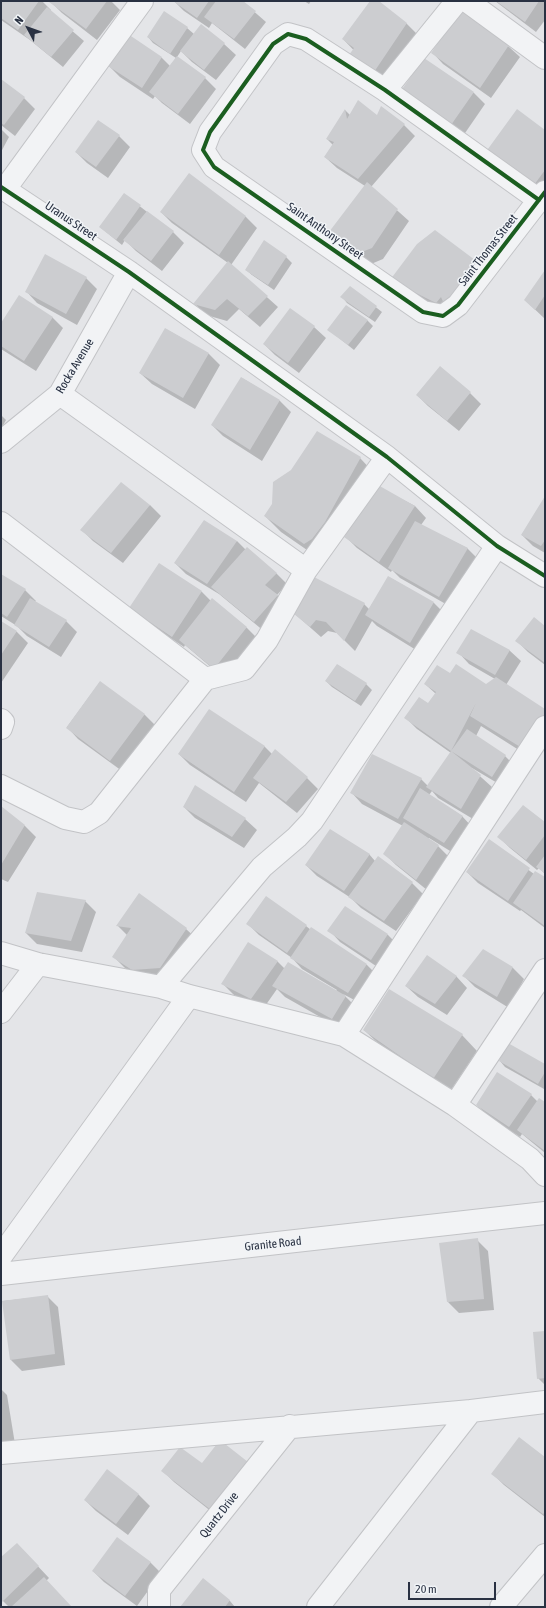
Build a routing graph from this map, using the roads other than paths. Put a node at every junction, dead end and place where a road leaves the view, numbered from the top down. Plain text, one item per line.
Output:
1 (142, 1) edge
2 (457, 1) edge
3 (467, 1) edge
4 (545, 58) edge
5 (385, 90) junction
6 (3, 188) edge
7 (542, 196) edge
8 (129, 272) junction
9 (443, 316) joint
10 (60, 394) junction
11 (1, 442) edge
12 (387, 457) junction
13 (1, 522) edge
14 (497, 546) junction
15 (306, 570) junction
16 (545, 576) edge
17 (205, 679) junction
18 (1, 720) edge
19 (545, 727) edge
20 (1, 728) edge
21 (1, 786) edge
22 (1, 953) edge
23 (38, 964) junction
24 (545, 970) edge
25 (161, 987) junction
26 (189, 996) junction
27 (1, 1012) edge
28 (344, 1035) junction
29 (455, 1105) junction
30 (545, 1175) edge
31 (545, 1213) edge
32 (1, 1256) edge
33 (1, 1274) edge
34 (545, 1402) edge
35 (471, 1411) junction
36 (290, 1426) junction
37 (1, 1453) edge
38 (545, 1555) edge
39 (158, 1607) edge
40 (318, 1607) edge
41 (502, 1607) edge

1 - 6 street
2 - 5 street
3 - 4 street
5 - 7 street
5 - 9 street, Saint Anthony Street
6 - 8 street, Uranus Street
7 - 9 street, Saint Thomas Street
8 - 10 street, Rocka Avenue
8 - 12 street, Uranus Street
10 - 11 street, Rocka Avenue
10 - 15 street
12 - 14 street, Uranus Street
12 - 15 street
13 - 17 street
14 - 16 street, Uranus Street
14 - 25 street
15 - 17 street
17 - 21 street
18 - 20 street
19 - 28 street
22 - 23 street
23 - 25 street
23 - 27 street
24 - 29 street
25 - 26 street
26 - 28 street
26 - 32 street
28 - 29 street
29 - 30 street
31 - 33 street, Granite Road
34 - 35 street
35 - 36 street
35 - 40 street
36 - 37 street
36 - 39 street, Quartz Drive
38 - 41 street

